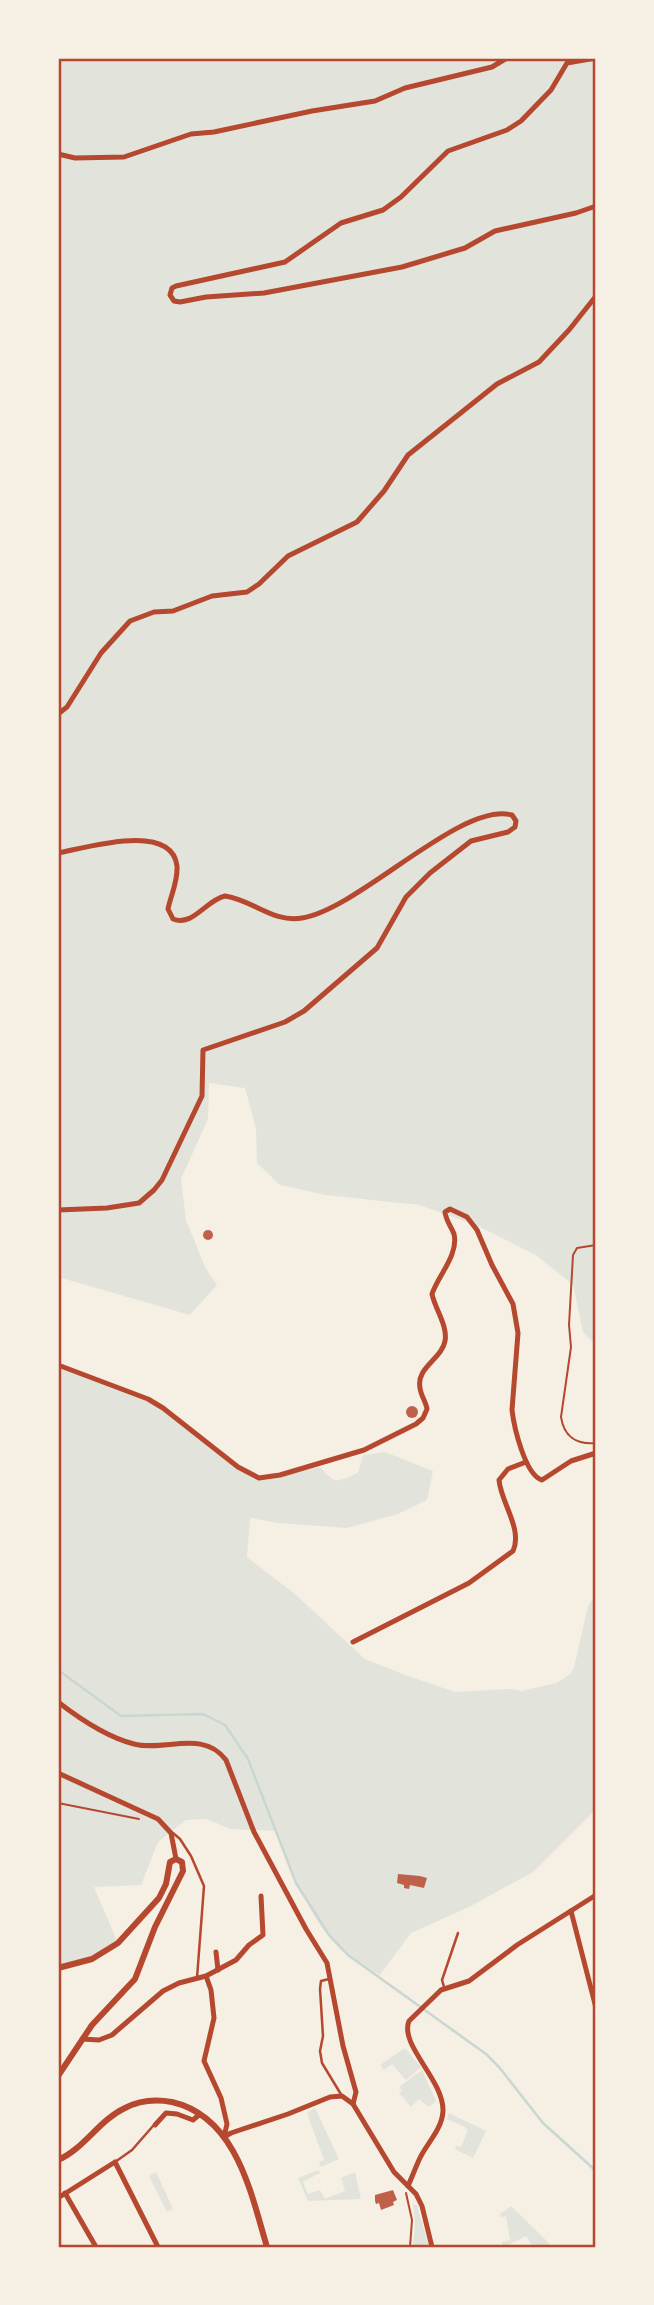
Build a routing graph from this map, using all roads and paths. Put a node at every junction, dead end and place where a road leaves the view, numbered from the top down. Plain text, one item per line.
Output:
1 (507, 58) edge
2 (596, 58) edge
3 (58, 154) edge
4 (593, 207) edge
5 (596, 296) edge
6 (58, 714) edge
7 (58, 853) edge
8 (58, 1210) edge
9 (596, 1245) edge
10 (58, 1365) edge
11 (596, 1443) edge
12 (596, 1453) edge
13 (526, 1462) junction
14 (353, 1642) dead end
15 (58, 1702) edge
16 (58, 1773) edge
17 (58, 1803) edge
18 (147, 1821) dead end
19 (171, 1833) junction
20 (178, 1859) junction
21 (596, 1895) edge
22 (261, 1896) dead end
23 (571, 1911) junction
24 (458, 1933) dead end
25 (216, 1952) dead end
26 (58, 1968) edge
27 (218, 1970) junction
28 (206, 1976) junction
29 (197, 1978) junction
30 (330, 1978) junction
31 (444, 1987) junction
32 (596, 2008) edge
33 (82, 2039) junction
34 (58, 2076) edge
35 (342, 2096) junction
36 (354, 2104) junction
37 (200, 2114) junction
38 (155, 2125) joint
39 (224, 2137) junction
40 (58, 2160) edge
41 (115, 2162) junction
42 (408, 2186) junction
43 (65, 2193) junction
44 (58, 2198) edge
45 (96, 2247) edge
46 (158, 2247) edge
47 (267, 2247) edge
48 (410, 2247) edge
49 (432, 2247) edge

1 - 3 street
2 - 4 street
5 - 6 street
7 - 8 street
9 - 11 path
10 - 13 street
12 - 13 street
13 - 14 street
15 - 30 street
16 - 19 street
17 - 18 path
19 - 20 street
19 - 29 lane
20 - 26 street
20 - 33 street
21 - 23 street
22 - 27 street
23 - 31 street
23 - 32 street
24 - 31 lane
25 - 27 street
27 - 28 street
28 - 29 street
28 - 39 street
29 - 33 street
30 - 35 lane
30 - 36 street
31 - 42 street
33 - 34 street
35 - 36 street
35 - 39 street
36 - 42 street
37 - 38 street
37 - 39 street
37 - 40 street
38 - 41 lane
39 - 47 street
41 - 43 street
41 - 46 street
42 - 48 path
42 - 49 street
43 - 44 street
43 - 45 street

